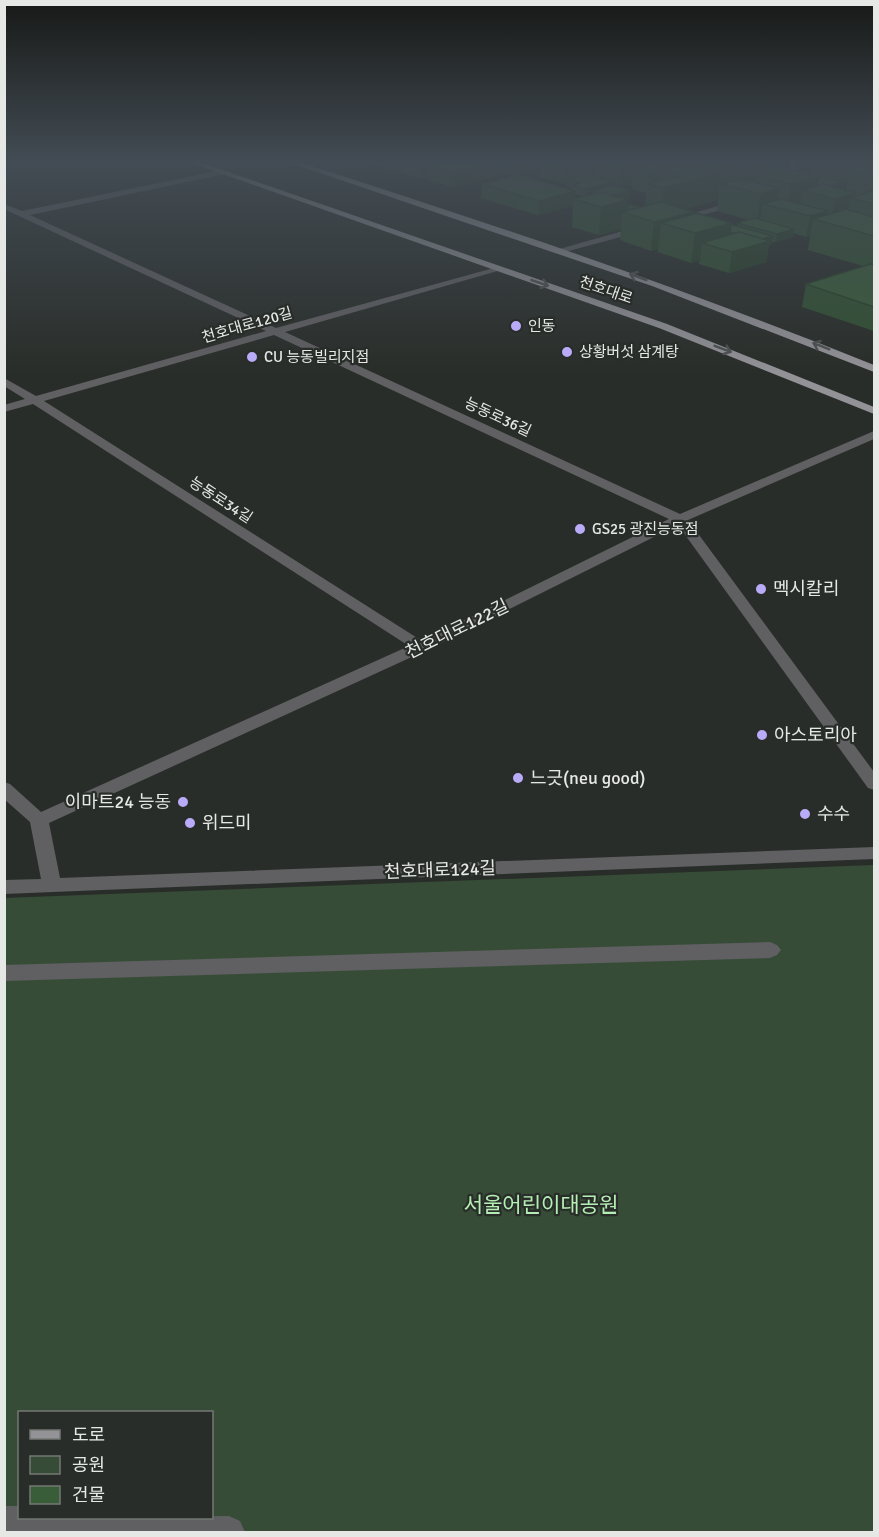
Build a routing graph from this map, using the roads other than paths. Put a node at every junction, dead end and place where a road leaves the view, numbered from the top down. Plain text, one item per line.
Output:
1 (60, 232) edge
2 (394, 232) edge
3 (505, 232) edge
4 (630, 232) edge
5 (561, 250) junction
6 (498, 268) junction
7 (277, 332) junction
8 (874, 369) edge
9 (4, 381) edge
10 (35, 401) junction
11 (4, 409) edge
12 (874, 411) edge
13 (874, 435) edge
14 (680, 519) junction
15 (420, 647) junction
16 (874, 784) edge
17 (4, 788) edge
18 (39, 820) junction
19 (874, 853) edge
20 (52, 886) junction
21 (4, 887) edge
22 (770, 950) dead end
23 (4, 973) edge
24 (4, 1521) edge
25 (230, 1533) edge

1 - 7 street, 능동로36길
2 - 6 main road, 천호대로
3 - 5 main road, 천호대로
4 - 5 street
8 -> 5 main road, 천호대로
6 - 7 street, 천호대로120길
6 -> 12 main road, 천호대로
7 - 10 street, 천호대로120길
7 - 14 street, 능동로36길
9 - 10 street, 능동로34길
10 - 11 street, 천호대로120길
10 - 15 street, 능동로34길
13 - 14 street, 천호대로122길
14 - 15 street, 천호대로122길
14 - 16 street, 능동로36길
15 - 18 street, 천호대로122길
17 - 18 street
18 - 20 street
19 - 20 street, 천호대로124길
20 - 21 street, 천호대로124길
22 - 23 street
24 - 25 street

